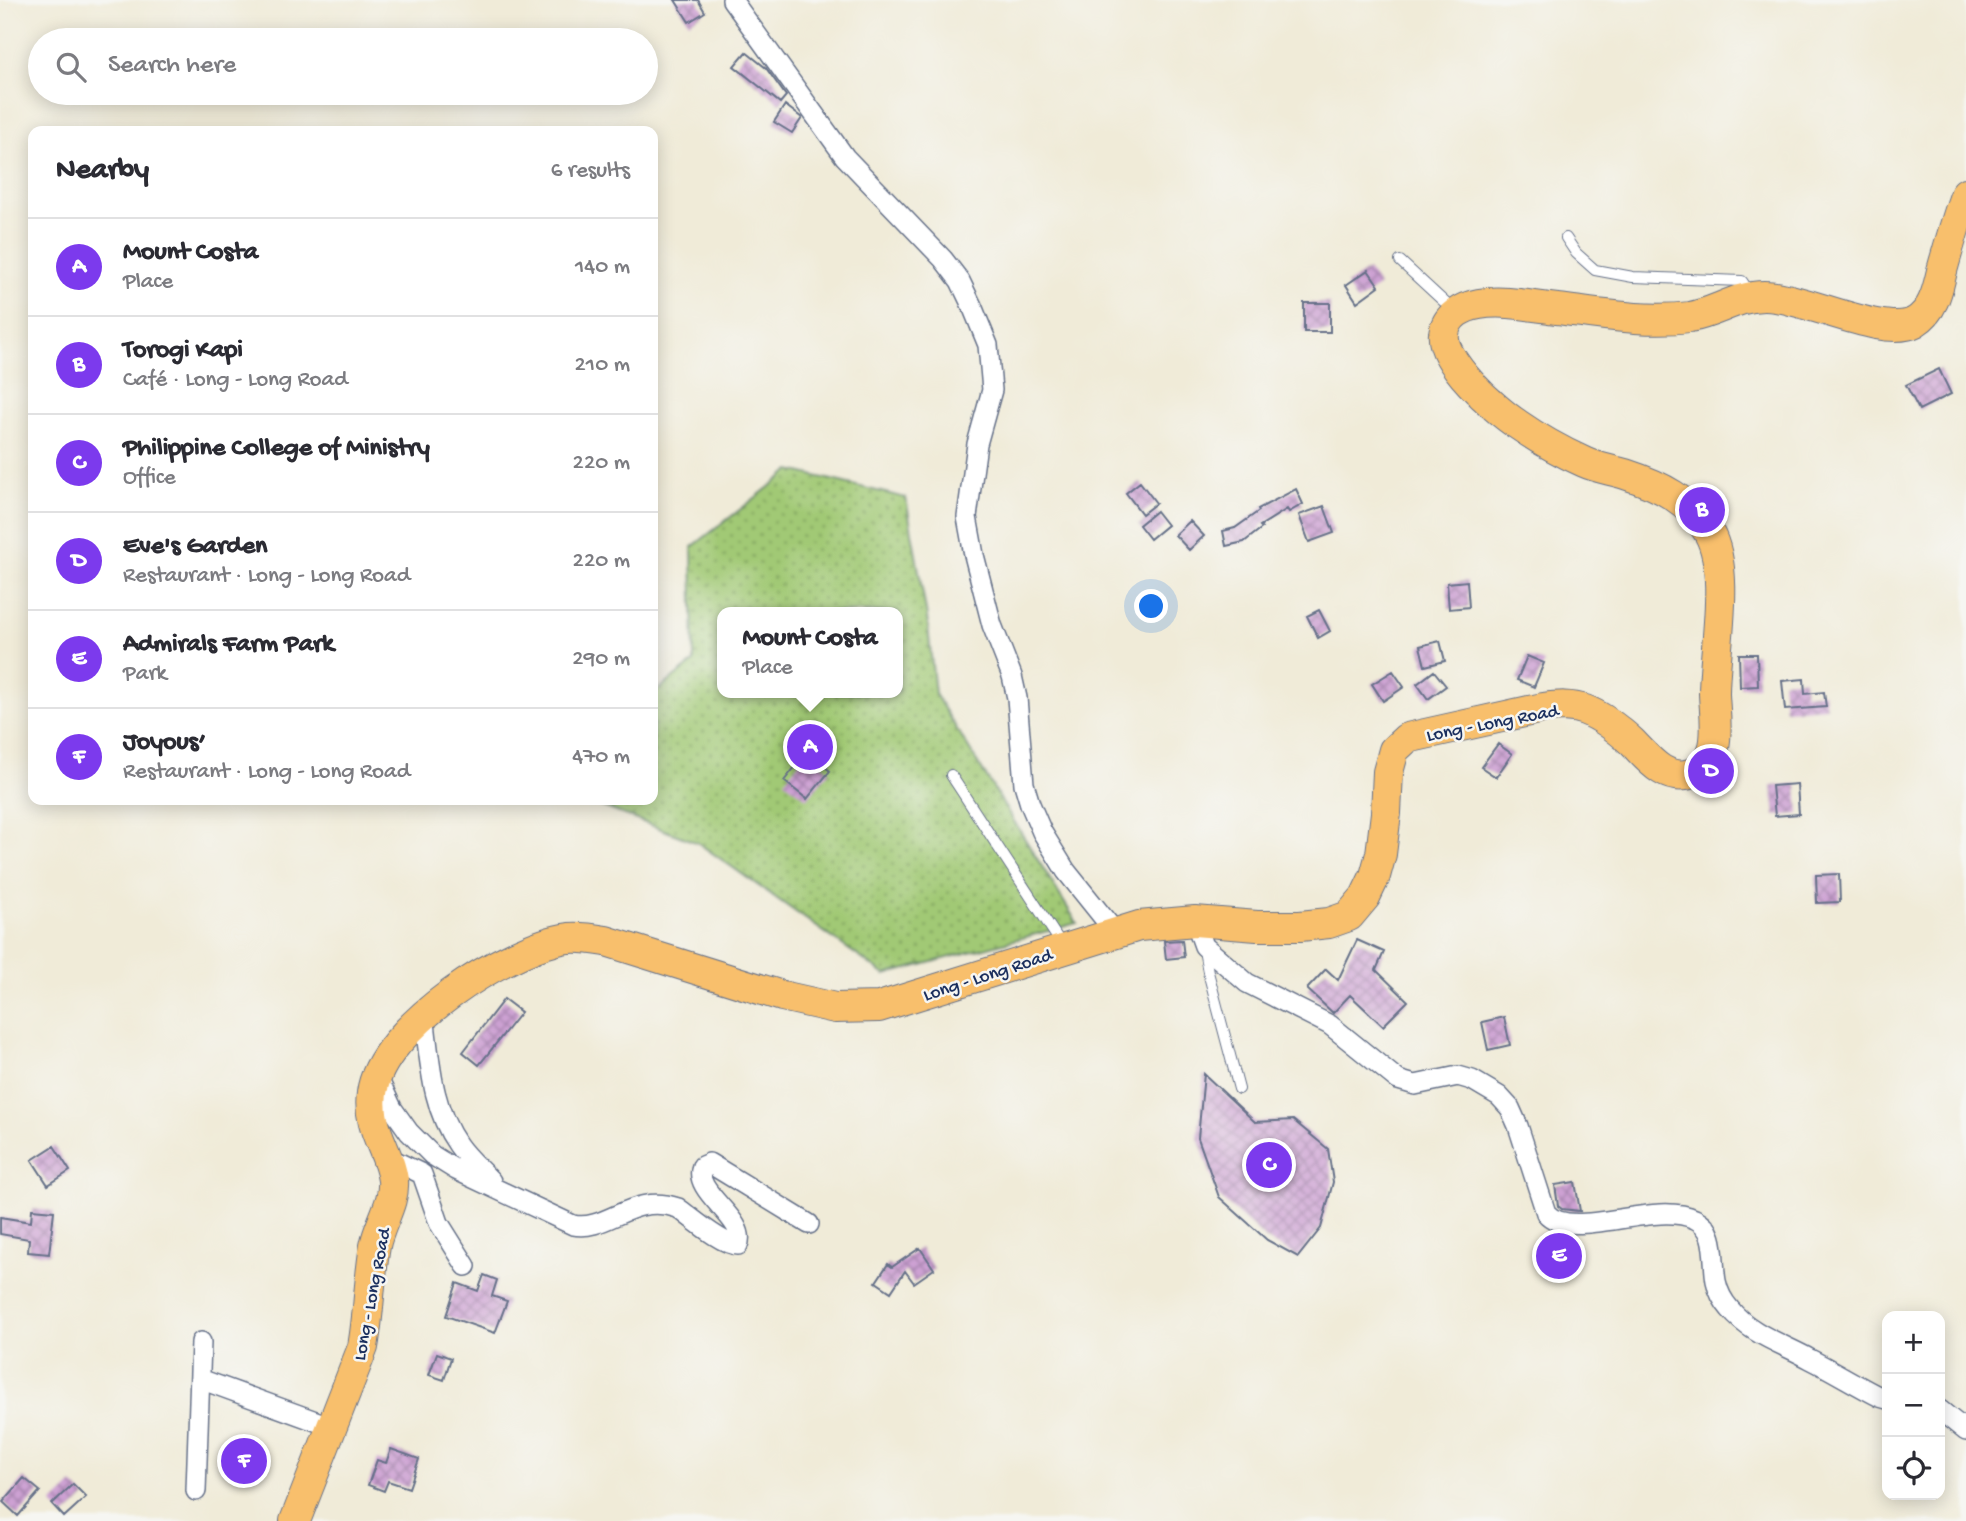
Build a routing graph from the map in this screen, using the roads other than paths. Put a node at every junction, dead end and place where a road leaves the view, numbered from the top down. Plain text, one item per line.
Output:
1 (732, 0) edge
2 (1966, 193) edge
3 (1566, 238) dead end
4 (1400, 261) dead end
5 (1746, 298) junction
6 (1455, 313) junction
7 (951, 775) dead end
8 (1115, 933) junction
9 (1199, 933) junction
10 (1064, 948) junction
11 (424, 1015) junction
12 (376, 1074) junction
13 (1239, 1089) dead end
14 (387, 1157) junction
15 (502, 1191) junction
16 (809, 1224) dead end
17 (466, 1266) dead end
18 (201, 1342) dead end
19 (200, 1379) junction
20 (1882, 1398) edge
21 (1945, 1414) edge
22 (332, 1427) junction
23 (1966, 1431) edge
24 (196, 1491) dead end
25 (295, 1521) edge

1 - 8 street
2 - 5 main road
3 - 5 lane
4 - 6 lane
5 - 6 main road
6 - 9 main road, Long - Long Road
7 - 10 lane
8 - 9 main road, Long - Long Road
8 - 10 main road, Long - Long Road
9 - 13 lane
9 - 20 street
10 - 11 main road, Long - Long Road
11 - 12 main road, Long - Long Road
11 - 15 street
12 - 14 main road, Long - Long Road
12 - 15 street
14 - 17 street
14 - 22 main road, Long - Long Road
15 - 16 street
18 - 19 street
19 - 22 street
19 - 24 street
21 - 23 street
22 - 25 main road, Long - Long Road

